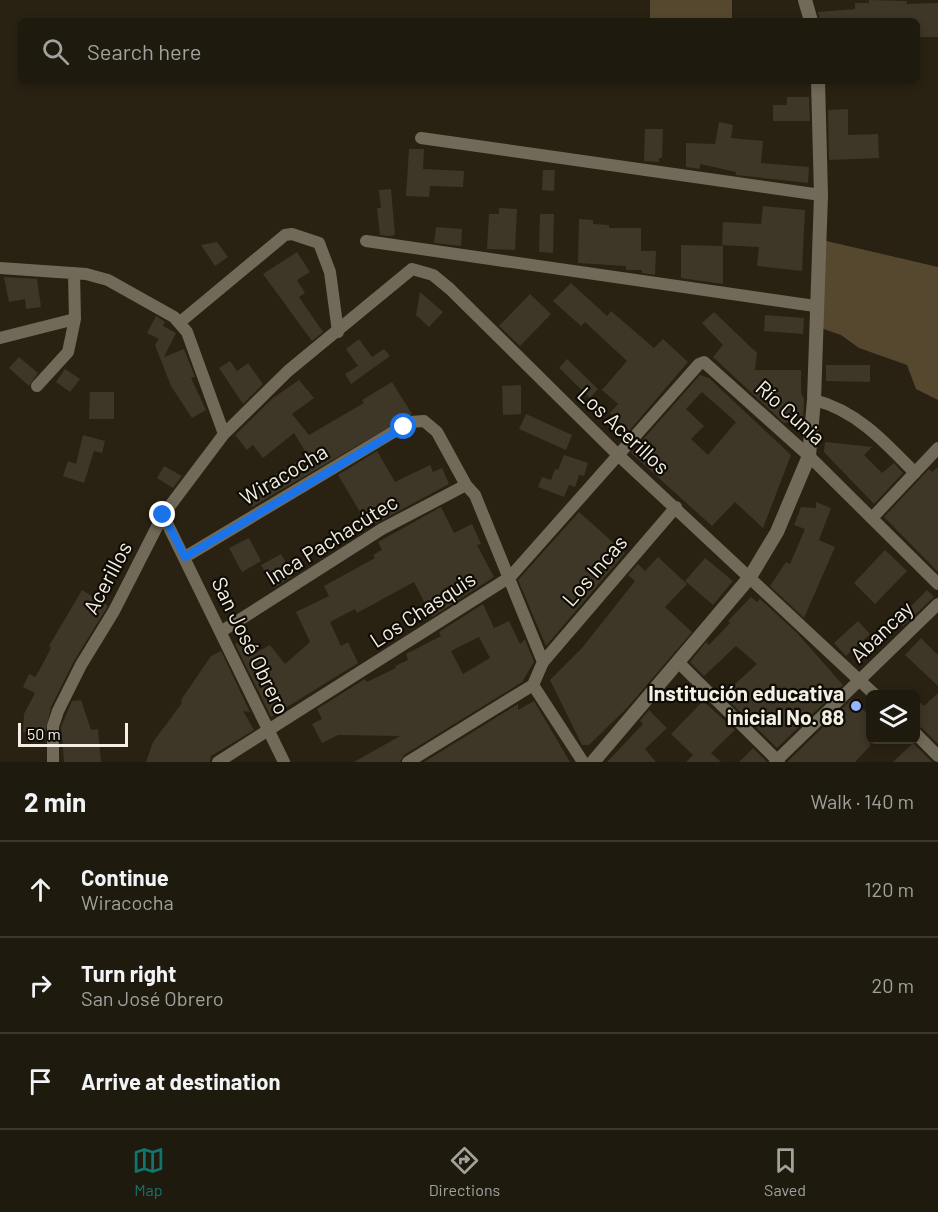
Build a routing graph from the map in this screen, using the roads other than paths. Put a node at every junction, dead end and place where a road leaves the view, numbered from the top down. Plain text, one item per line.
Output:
1 (805, 0) edge
2 (810, 18) edge
3 (818, 84) edge
4 (421, 138) dead end
5 (821, 195) junction
6 (366, 241) dead end
7 (0, 268) edge
8 (74, 273) junction
9 (815, 306) junction
10 (75, 319) junction
11 (179, 323) junction
12 (338, 332) junction
13 (0, 338) edge
14 (37, 386) dead end
15 (814, 400) junction
16 (224, 434) junction
17 (938, 448) edge
18 (617, 454) junction
19 (809, 456) junction
20 (915, 473) junction
21 (466, 485) junction
22 (676, 507) junction
23 (163, 515) junction
24 (872, 518) junction
25 (185, 557) junction
26 (510, 577) junction
27 (750, 577) junction
28 (938, 584) edge
29 (938, 604) edge
30 (222, 632) junction
31 (543, 662) junction
32 (679, 663) junction
33 (860, 680) junction
34 (533, 685) junction
35 (870, 690) edge
36 (270, 732) junction
37 (920, 739) edge
38 (938, 756) edge
39 (777, 761) edge
40 (53, 762) edge
41 (218, 762) edge
42 (284, 762) edge
43 (408, 762) edge
44 (583, 762) edge
45 (593, 762) edge

1 - 2 street
3 - 5 street
4 - 5 street
5 - 9 street
6 - 9 street
7 - 8 street
8 - 10 street
8 - 11 street
9 - 15 street
10 - 13 street
10 - 14 street
11 - 12 street
11 - 16 street
12 - 16 street, Acerillos
12 - 18 street, Los Acerillos
15 - 19 street
15 - 20 street
16 - 23 street, Acerillos
17 - 20 street
18 - 19 street, Río Cunia
18 - 22 street, Los Acerillos
18 - 26 street, Los Chasquis
19 - 24 street, Río Cunia
19 - 27 street
20 - 24 street
21 - 25 street, Wiracocha
21 - 26 street
21 - 30 street, Inca Pachacútec
22 - 27 street, Los Acerillos
22 - 31 street, Los Incas
23 - 25 street, San José Obrero
23 - 40 street, Acerillos
24 - 28 street, Río Cunia
25 - 30 street, San José Obrero
26 - 31 street
26 - 36 street, Los Chasquis
27 - 32 street
27 - 33 street, Los Acerillos
29 - 33 street, Abancay
30 - 36 street, San José Obrero
31 - 34 street, Los Incas
32 - 39 street
32 - 45 street
33 - 35 street, Los Acerillos
33 - 39 street, Abancay
34 - 43 street
34 - 44 street
36 - 41 street, Los Chasquis
36 - 42 street, San José Obrero
37 - 38 street

